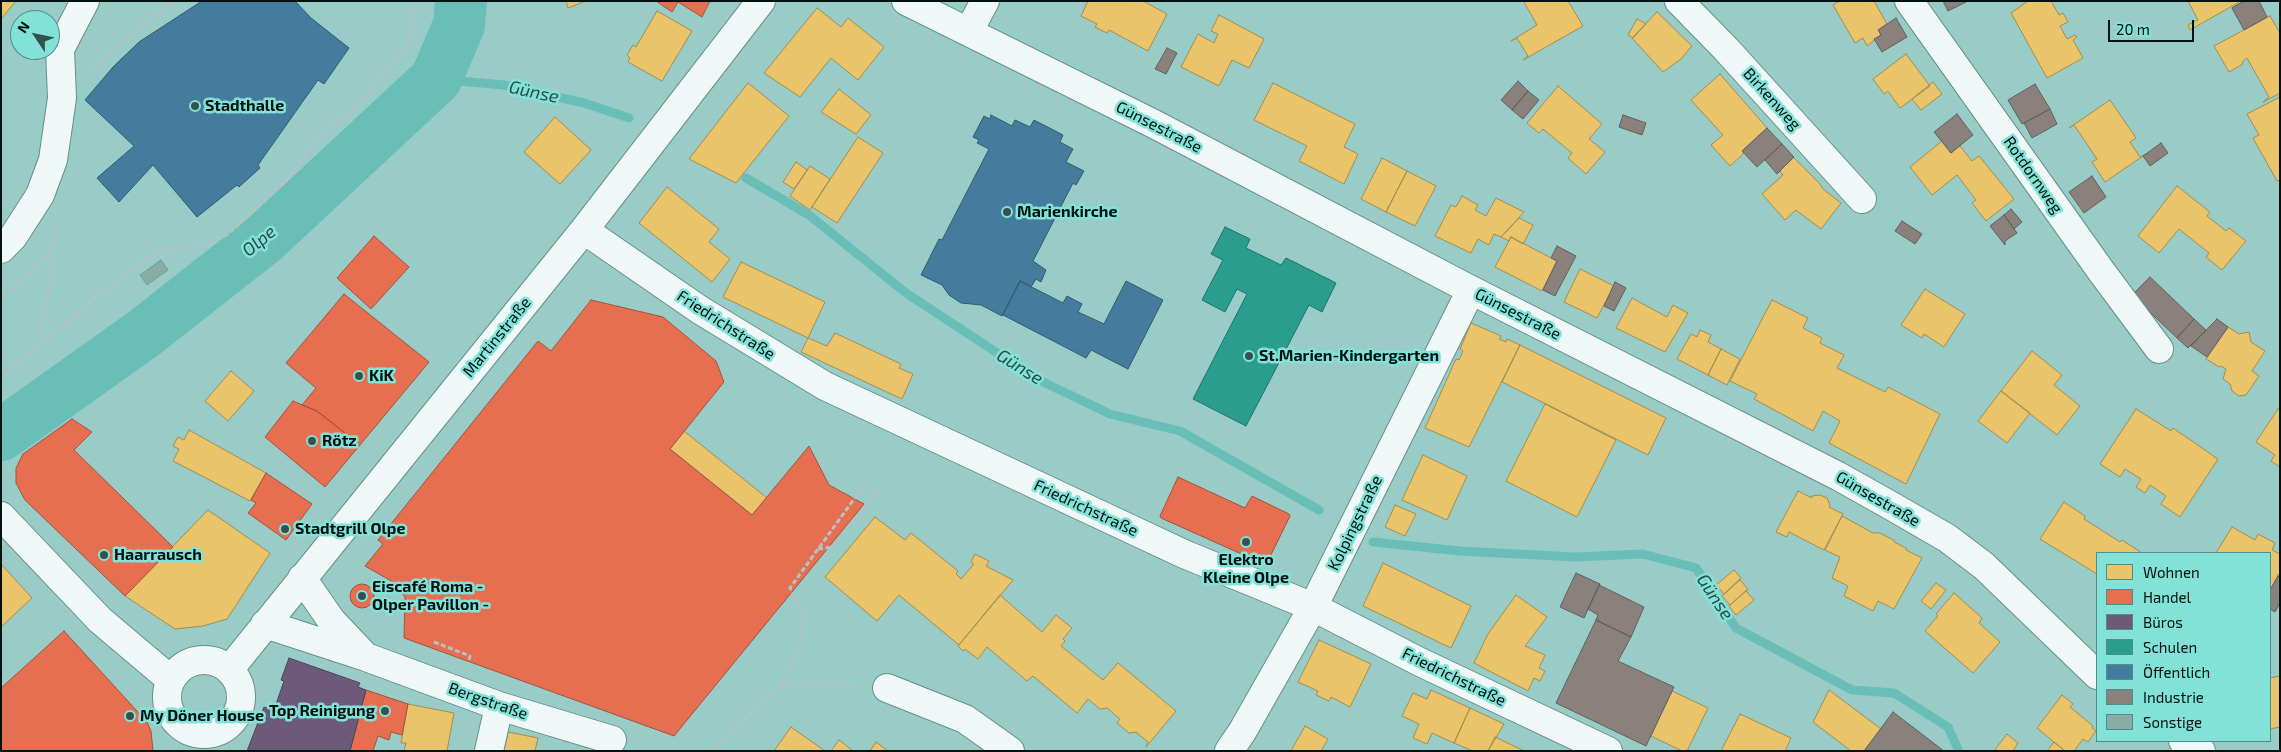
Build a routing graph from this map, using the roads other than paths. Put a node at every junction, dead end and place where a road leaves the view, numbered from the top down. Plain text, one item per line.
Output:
1 (85, 1) edge
2 (761, 1) edge
3 (906, 1) edge
4 (985, 1) edge
5 (1679, 1) edge
6 (1909, 1) edge
7 (969, 31) junction
8 (1862, 199) dead end
9 (584, 230) junction
10 (1, 249) edge
11 (1471, 290) junction
12 (2159, 349) dead end
13 (1, 516) edge
14 (302, 578) junction
15 (1313, 607) junction
16 (265, 624) junction
17 (366, 657) junction
18 (229, 670) junction
19 (2096, 674) edge
20 (172, 680) junction
21 (887, 688) road end
22 (499, 706) junction
23 (612, 740) dead end
24 (195, 742) edge
25 (2185, 742) edge
26 (489, 751) edge
27 (1010, 751) edge
28 (1229, 751) edge
29 (1608, 751) edge
30 (2201, 751) edge

1 - 10 street
2 - 9 street, Martinstraße
3 - 7 street, Günsestraße
4 - 7 street
5 - 8 street, Birkenweg
6 - 12 street, Rotdornweg
7 - 11 street, Günsestraße
9 - 14 street, Martinstraße
9 - 15 street, Friedrichstraße
11 - 15 street, Kolpingstraße
11 - 19 street, Günsestraße
13 - 20 street
14 - 16 street, Martinstraße
14 - 17 street, Bergstraße
15 - 28 street, Kolpingstraße
15 - 29 street, Friedrichstraße
16 - 17 street, Bergstraße
16 - 18 street, Martinstraße
17 - 22 street, Bergstraße
18 - 20 street
18 - 24 street
20 - 24 street
21 - 27 street
22 - 23 street, Bergstraße
22 - 26 street
25 - 30 street

